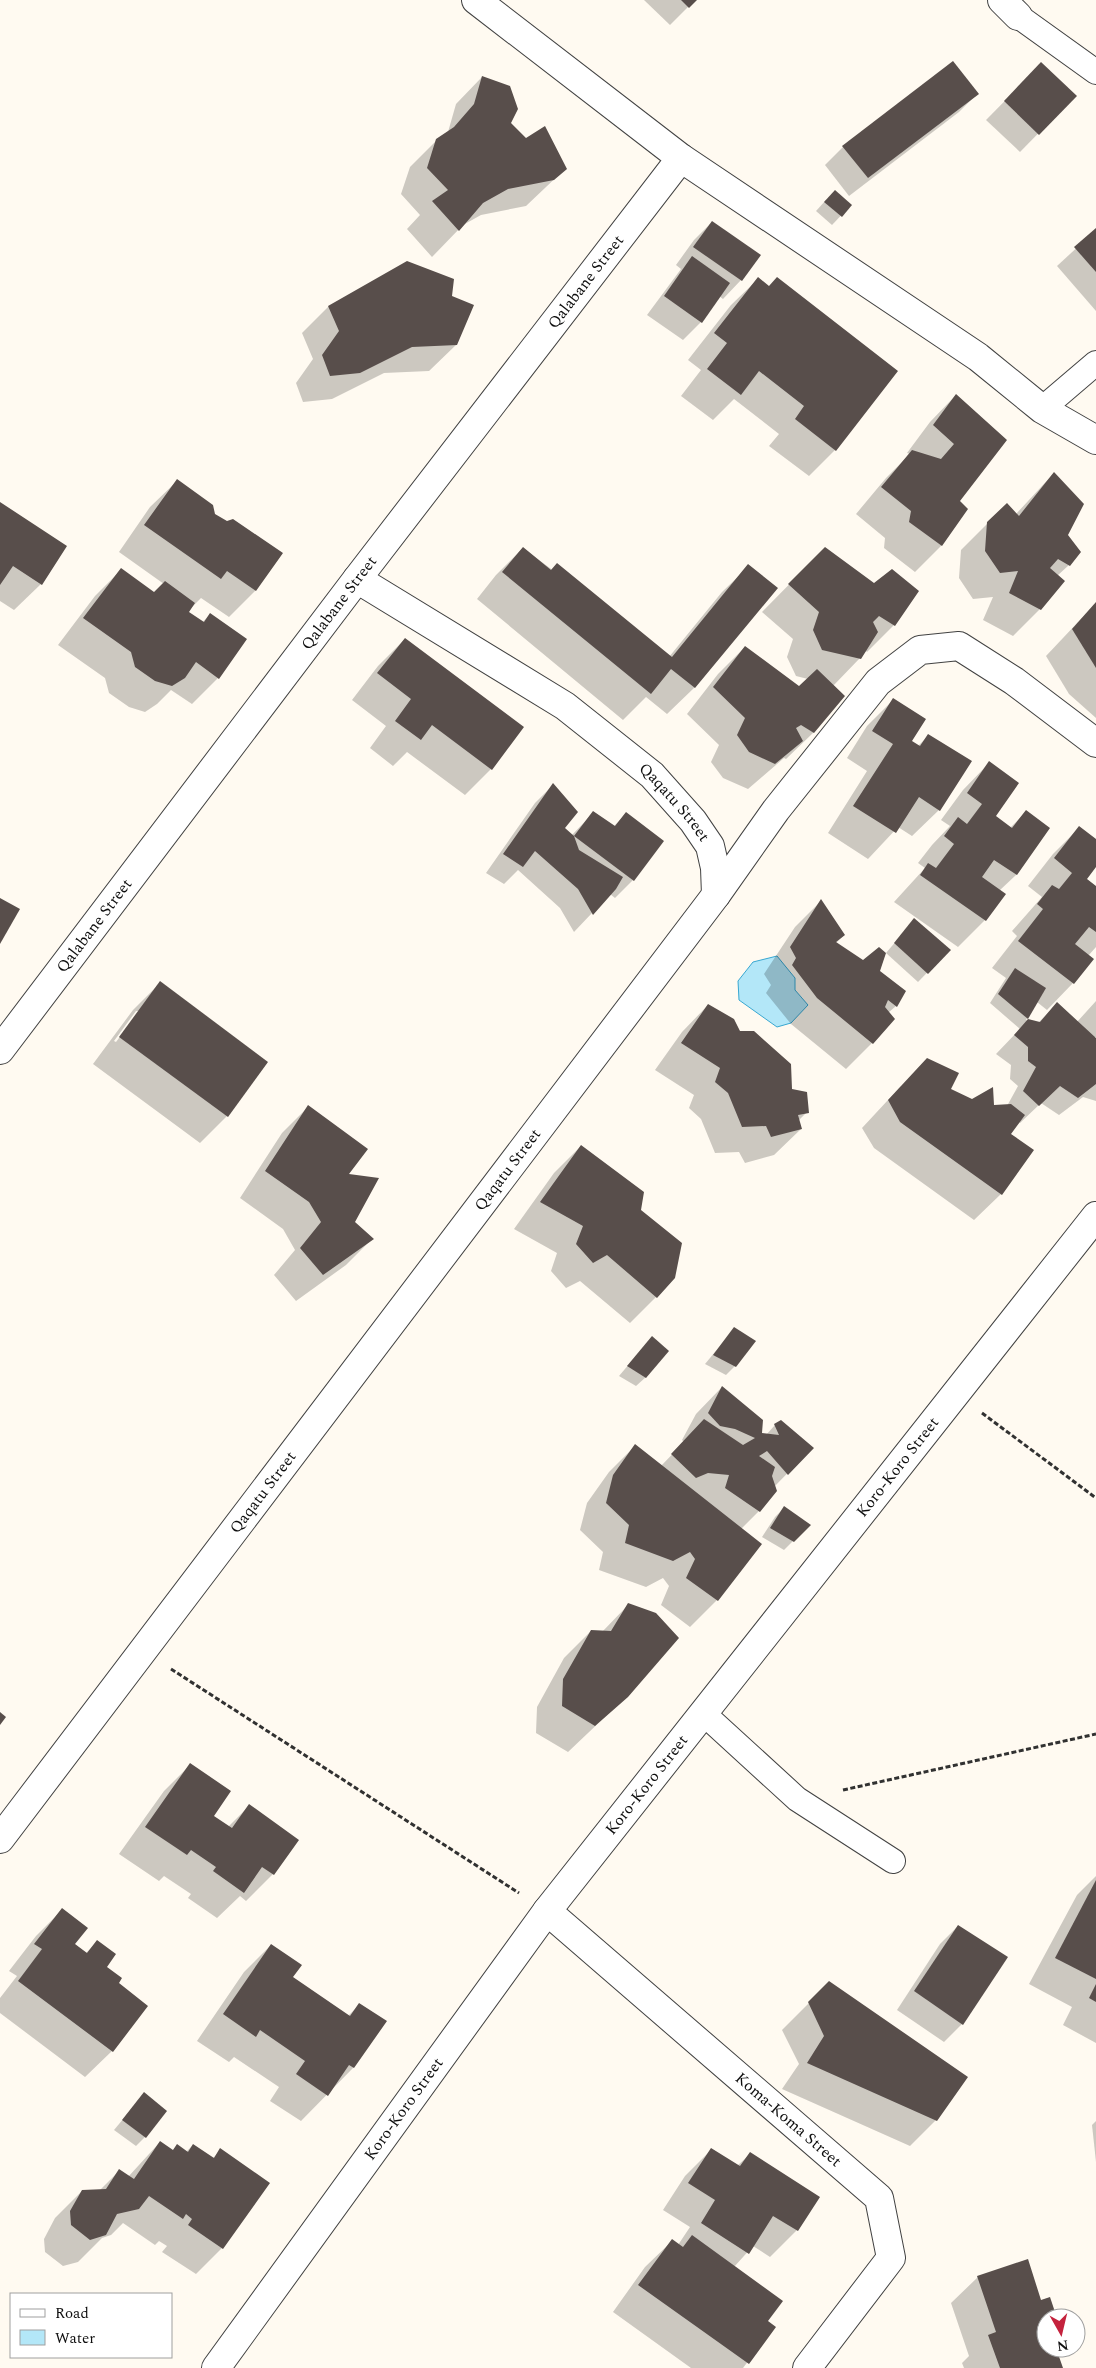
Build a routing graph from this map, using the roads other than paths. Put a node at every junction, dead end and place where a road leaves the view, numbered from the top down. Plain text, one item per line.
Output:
1 (476, 0) edge
2 (1010, 8) edge
3 (1096, 72) edge
4 (681, 158) junction
5 (1096, 363) edge
6 (1042, 410) junction
7 (1096, 440) edge
8 (358, 578) junction
9 (1096, 743) edge
10 (716, 895) junction
11 (0, 1050) edge
12 (1096, 1216) edge
13 (703, 1713) junction
14 (0, 1839) edge
15 (893, 1861) dead end
16 (547, 1911) junction
17 (216, 2368) edge
18 (807, 2368) edge

1 - 4 street
2 - 3 lane
4 - 6 street
4 - 8 street, Qalabane Street
5 - 6 lane
6 - 7 street
8 - 10 street, Qaqatu Street
8 - 11 street, Qalabane Street
9 - 10 street
10 - 14 street, Qaqatu Street
12 - 13 street, Koro-Koro Street
13 - 15 lane
13 - 16 street, Koro-Koro Street
16 - 17 street, Koro-Koro Street
16 - 18 street, Koma-Koma Street

